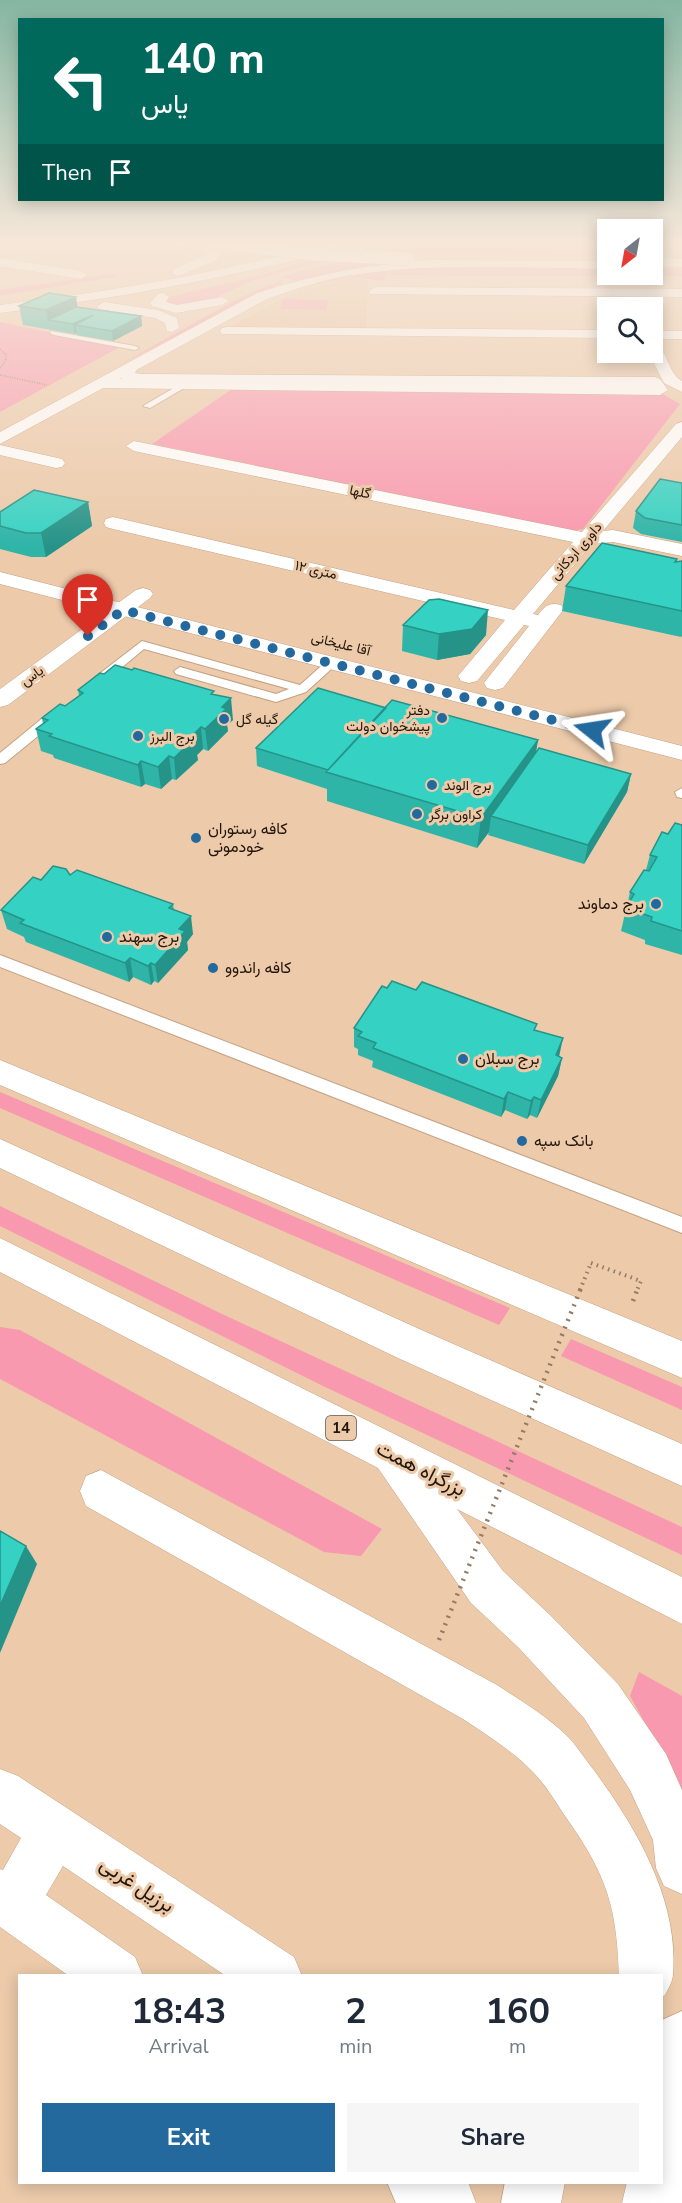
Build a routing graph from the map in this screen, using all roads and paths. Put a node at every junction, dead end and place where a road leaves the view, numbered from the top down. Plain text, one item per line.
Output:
1 (119, 343) edge
2 (177, 343) edge
3 (667, 343) edge
4 (140, 346) joint
5 (0, 349) edge
6 (671, 351) dead end
7 (117, 357) dead end
8 (663, 363) edge
9 (0, 368) edge
10 (131, 368) junction
11 (0, 375) edge
12 (104, 383) junction
13 (187, 384) junction
14 (48, 385) dead end
15 (658, 386) junction
16 (682, 387) edge
17 (147, 406) dead end
18 (680, 438) edge
19 (0, 439) edge
20 (135, 446) dead end
21 (0, 450) edge
22 (56, 463) dead end
23 (113, 523) dead end
24 (613, 536) junction
25 (592, 546) junction
26 (682, 550) edge
27 (0, 558) edge
28 (0, 578) edge
29 (143, 594) junction
30 (564, 597) dead end
31 (178, 603) dead end
32 (123, 610) junction
33 (518, 617) junction
34 (543, 623) junction
35 (332, 663) junction
36 (446, 670) dead end
37 (180, 671) dead end
38 (469, 676) junction
39 (506, 685) junction
40 (88, 688) edge
41 (302, 689) junction
42 (453, 694) junction
43 (0, 700) edge
44 (480, 701) junction
45 (62, 710) edge
46 (682, 753) edge
47 (0, 759) edge
48 (0, 961) edge
49 (0, 1072) edge
50 (0, 1153) edge
51 (682, 1225) edge
52 (0, 1254) edge
53 (641, 1281) dead end
54 (577, 1316) junction
55 (682, 1341) edge
56 (682, 1360) edge
57 (392, 1455) junction
58 (682, 1465) edge
59 (100, 1491) dead end
60 (682, 1601) edge
61 (439, 1640) dead end
62 (0, 1794) edge
63 (55, 1830) junction
64 (682, 1868) edge
65 (6, 1900) edge
66 (113, 1974) edge
67 (272, 1974) edge
68 (646, 1974) edge
69 (682, 2039) edge
70 (663, 2148) edge
71 (420, 2184) edge
72 (535, 2184) edge
73 (656, 2184) edge
74 (446, 2203) edge
75 (531, 2203) edge
76 (652, 2203) edge

1 - 4 lane
2 - 10 main road
3 - 6 main road
4 - 7 main road
5 - 9 path
8 - 16 main road
10 - 12 main road
10 - 15 main road
11 - 14 path
12 - 13 main road
12 - 19 main road
13 - 15 main road
13 - 17 lane
15 - 16 main road
18 - 24 main road, داوری اردکانی
18 - 25 main road, داوری اردکانی
20 - 25 main road, گلها
21 - 22 main road
23 - 33 main road, ۱۲ متری
24 - 25 main road, داوری اردکانی
24 - 26 main road
25 - 33 main road, داوری اردکانی
27 - 29 main road
28 - 32 main road, آقا علیخانی
29 - 31 main road
29 - 32 main road, یاس
30 - 34 main road, داوری اردکانی
32 - 35 main road, آقا علیخانی
32 - 43 main road, یاس
33 - 34 main road, ۱۲ متری
33 - 38 main road, داوری اردکانی
34 - 39 main road, داوری اردکانی
35 - 41 lane
35 - 42 main road, آقا علیخانی
36 - 38 main road
37 - 41 lane
38 - 39 main road
38 - 42 main road, داوری اردکانی
39 - 44 main road, داوری اردکانی
40 - 41 lane
42 - 44 main road, آقا علیخانی
44 - 46 main road, آقا علیخانی
45 - 47 lane
48 - 51 lane
49 - 54 main road
50 - 58 main road
52 - 57 main road, بزرگراه همت / 14
53 - 61 path, bridge
54 - 55 main road
54 - 56 main road
57 - 60 main road, بزرگراه همت / 14
57 - 64 main road
59 - 68 main road
62 - 63 main road, برزیل غربی
63 - 65 main road
63 - 67 main road, برزیل غربی
65 - 66 main road
69 - 70 main road
71 - 74 main road
72 - 75 main road
73 - 76 main road

